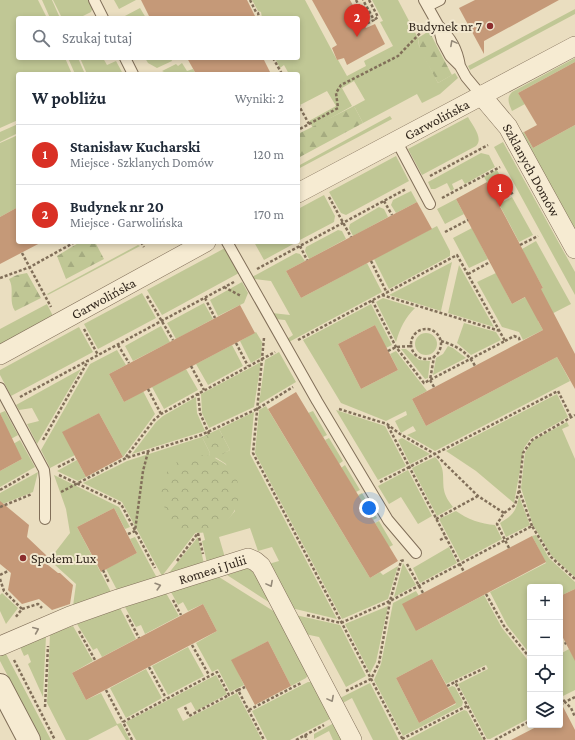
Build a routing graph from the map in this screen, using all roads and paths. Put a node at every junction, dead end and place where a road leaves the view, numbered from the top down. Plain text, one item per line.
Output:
1 (94, 0) edge
2 (250, 0) edge
3 (356, 0) edge
4 (363, 0) edge
5 (368, 0) edge
6 (440, 0) edge
7 (426, 3) edge
8 (102, 16) edge
9 (259, 16) edge
10 (374, 20) junction
11 (425, 27) dead end
12 (575, 46) edge
13 (126, 60) edge
14 (274, 60) edge
15 (132, 72) edge
16 (281, 72) edge
17 (481, 95) junction
18 (300, 108) edge
19 (309, 124) junction
20 (300, 129) edge
21 (396, 140) junction
22 (488, 145) dead end
23 (500, 167) dead end
24 (424, 179) dead end
25 (408, 188) dead end
26 (300, 192) edge
27 (514, 192) dead end
28 (327, 193) dead end
29 (384, 201) junction
30 (497, 201) dead end
31 (430, 204) joint
32 (392, 215) dead end
33 (468, 220) dead end
34 (343, 223) junction
35 (445, 232) dead end
36 (538, 236) dead end
37 (350, 237) dead end
38 (72, 244) edge
39 (142, 244) edge
40 (202, 244) edge
41 (228, 244) edge
42 (520, 245) dead end
43 (300, 246) junction
44 (144, 247) dead end
45 (575, 249) edge
46 (22, 253) dead end
47 (307, 260) dead end
48 (370, 261) dead end
49 (490, 262) dead end
50 (30, 267) junction
51 (251, 272) dead end
52 (468, 274) junction
53 (0, 278) edge
54 (236, 281) dead end
55 (224, 287) junction
56 (145, 292) dead end
57 (387, 293) junction
58 (45, 295) dead end
59 (382, 295) junction
60 (205, 298) junction
61 (242, 298) dead end
62 (372, 300) junction
63 (215, 318) dead end
64 (162, 321) junction
65 (82, 325) dead end
66 (500, 331) junction
67 (264, 335) dead end
68 (173, 340) dead end
69 (297, 340) dead end
70 (441, 341) junction
71 (505, 341) junction
72 (520, 342) dead end
73 (236, 343) dead end
74 (118, 345) junction
75 (396, 346) junction
76 (411, 346) junction
77 (280, 349) dead end
78 (388, 350) dead end
79 (0, 355) edge
80 (98, 355) junction
81 (434, 357) junction
82 (263, 359) junction
83 (471, 359) junction
84 (88, 361) junction
85 (129, 363) dead end
86 (191, 366) dead end
87 (248, 366) junction
88 (475, 366) dead end
89 (430, 380) junction
90 (299, 383) dead end
91 (434, 387) dead end
92 (0, 388) edge
93 (148, 389) dead end
94 (204, 390) junction
95 (198, 393) junction
96 (13, 400) dead end
97 (339, 408) dead end
98 (257, 409) junction
99 (161, 414) junction
100 (575, 415) edge
101 (571, 417) junction
102 (387, 424) junction
103 (209, 433) junction
104 (43, 440) dead end
105 (148, 452) junction
106 (435, 454) junction
107 (76, 458) dead end
108 (126, 458) junction
109 (409, 467) junction
110 (57, 468) dead end
111 (31, 472) dead end
112 (57, 474) dead end
113 (379, 482) dead end
114 (78, 484) junction
115 (0, 490) edge
116 (519, 490) junction
117 (61, 492) dead end
118 (32, 494) dead end
119 (478, 496) junction
120 (0, 507) edge
121 (504, 513) junction
122 (45, 519) dead end
123 (436, 519) junction
124 (532, 526) junction
125 (135, 531) junction
126 (128, 534) dead end
127 (446, 537) junction
128 (440, 540) dead end
129 (505, 541) junction
130 (509, 548) dead end
131 (416, 553) dead end
132 (205, 559) dead end
133 (461, 564) junction
134 (172, 567) dead end
135 (8, 570) dead end
136 (157, 572) dead end
137 (464, 572) dead end
138 (0, 575) edge
139 (0, 579) edge
140 (575, 579) edge
141 (420, 586) junction
142 (424, 593) dead end
143 (486, 594) dead end
144 (172, 598) dead end
145 (390, 601) junction
146 (126, 613) dead end
147 (182, 615) dead end
148 (304, 615) dead end
149 (14, 620) dead end
150 (341, 623) junction
151 (78, 631) dead end
152 (138, 638) dead end
153 (48, 643) dead end
154 (566, 643) dead end
155 (192, 644) dead end
156 (563, 644) edge
157 (3, 645) edge
158 (528, 656) edge
159 (95, 660) dead end
160 (149, 667) dead end
161 (485, 668) dead end
162 (209, 676) junction
163 (370, 678) junction
164 (305, 681) dead end
165 (455, 682) junction
166 (0, 685) edge
167 (447, 686) dead end
168 (245, 687) dead end
169 (106, 690) dead end
170 (238, 690) junction
171 (341, 694) dead end
172 (229, 695) junction
173 (575, 697) edge
174 (166, 698) junction
175 (563, 700) edge
176 (565, 702) junction
177 (467, 706) junction
178 (45, 707) dead end
179 (184, 707) dead end
180 (249, 710) junction
181 (575, 717) edge
182 (123, 722) junction
183 (329, 723) dead end
184 (527, 723) edge
185 (305, 735) junction
186 (29, 740) edge
187 (55, 740) edge
188 (132, 740) edge
189 (264, 740) edge
190 (296, 740) edge
191 (307, 740) edge
192 (352, 740) edge
193 (402, 740) edge
194 (485, 740) edge
195 (494, 740) edge

1 - 8 lane
2 - 9 path
3 - 10 path
4 - 10 path
5 - 10 path
6 - 7 lane
7 - 17 lane
11 - 19 path
12 - 17 street, Garwolińska
13 - 15 lane
14 - 16 path
17 - 21 street, Garwolińska
17 - 45 street, Szklanych Domów
18 - 19 path
19 - 20 path
21 - 26 street, Garwolińska
21 - 31 lane
22 - 24 path
23 - 31 path
25 - 29 path
27 - 30 path
28 - 34 path
29 - 32 path
29 - 34 path
33 - 35 path
34 - 37 path
34 - 43 path
36 - 42 path
38 - 50 path
39 - 44 path
40 - 79 street, Garwolińska
41 - 131 lane
43 - 47 path
43 - 51 path
46 - 50 path
48 - 57 path
49 - 52 path
50 - 53 path
50 - 58 path
52 - 57 path
52 - 66 path
54 - 55 path
55 - 60 path
55 - 61 path
56 - 64 path
57 - 59 path
59 - 62 path
59 - 66 path
60 - 63 path
60 - 64 path
62 - 69 path
62 - 75 path
64 - 68 path
64 - 74 path
65 - 80 path
66 - 71 path
67 - 82 path
70 - 76 path
70 - 81 path
70 - 83 path
71 - 72 path
71 - 83 path
73 - 87 path
74 - 80 path
74 - 85 path
75 - 76 path
75 - 78 path
75 - 89 path
76 - 81 path
77 - 82 path
80 - 84 path
81 - 89 path
82 - 87 path
82 - 98 path
83 - 88 path
83 - 89 path
84 - 96 path
84 - 104 path
86 - 94 path
87 - 94 path
89 - 91 path
90 - 98 path
92 - 122 lane
93 - 99 path
94 - 95 path
95 - 99 path
95 - 103 path
97 - 102 path
98 - 103 path
98 - 150 path
99 - 108 path
100 - 101 path
101 - 106 path
101 - 116 path
102 - 106 path
102 - 109 path
103 - 105 path
105 - 108 path
105 - 125 path
106 - 109 path
106 - 119 path
107 - 110 path
108 - 114 path
109 - 113 path
109 - 123 path
111 - 115 path
112 - 114 path
114 - 117 path
114 - 125 path
116 - 121 path
116 - 124 path
118 - 120 path
119 - 121 path
119 - 123 path
121 - 129 path
123 - 127 path
124 - 129 path
124 - 140 path
125 - 126 path
125 - 136 path
127 - 128 path
127 - 133 path
129 - 130 path
129 - 133 path
132 - 134 path
133 - 137 path
133 - 141 path
135 - 138 path
139 - 149 path
141 - 142 path
141 - 145 path
141 - 145 path
143 - 158 path
144 - 147 path
145 - 150 path
145 - 163 path
146 - 152 path
148 - 150 path
150 - 163 path
151 - 159 path
153 - 178 path
154 - 156 path
155 - 162 path
157 - 187 path
157 -> 192 street, Romea i Julii
160 - 174 path
161 - 165 path
162 - 172 path
162 - 174 path
163 - 171 path
163 - 193 path
164 - 180 path
165 - 167 path
165 - 177 path
166 - 186 street
168 - 170 path
169 - 182 path
170 - 172 path
170 - 180 path
172 - 179 path
173 - 176 path
174 - 182 path
175 - 176 path
176 - 181 path
177 - 193 path
177 - 194 path
180 - 189 path
182 - 188 path
183 - 185 path
184 - 195 path
185 - 190 path
185 - 191 path

